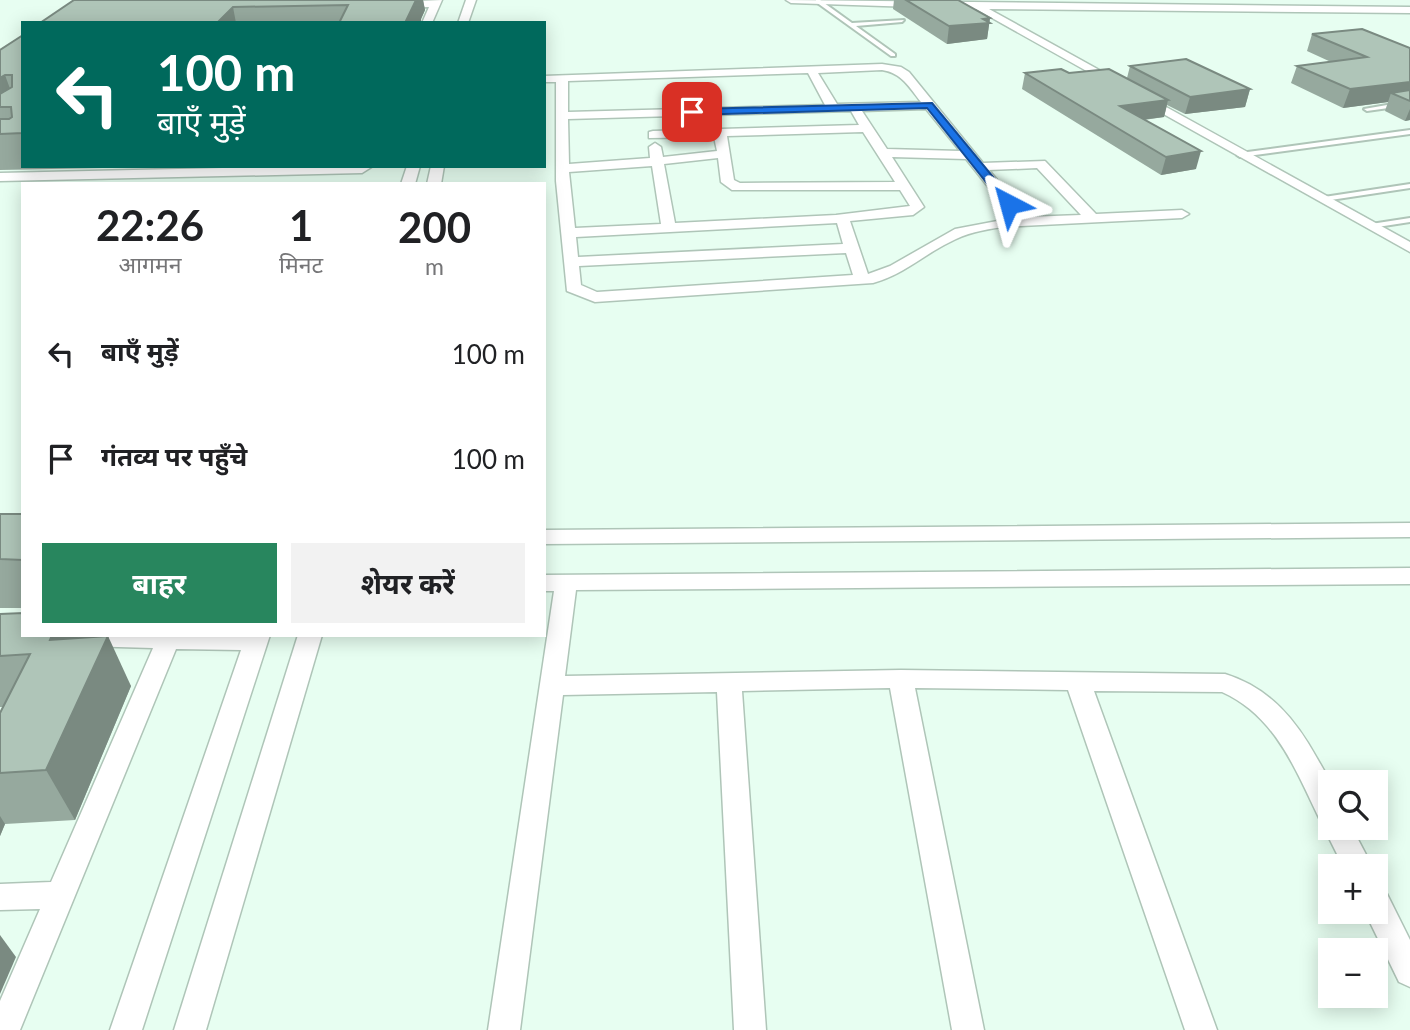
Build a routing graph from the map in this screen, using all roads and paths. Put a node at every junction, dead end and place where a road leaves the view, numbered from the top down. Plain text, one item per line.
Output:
1 (471, 0) edge
2 (791, 0) edge
3 (817, 0) edge
4 (933, 0) edge
5 (1055, 0) edge
6 (1116, 0) edge
7 (436, 2) edge
8 (380, 6) edge
9 (944, 6) junction
10 (978, 7) junction
11 (1069, 7) junction
12 (1133, 8) junction
13 (1410, 10) edge
14 (428, 21) edge
15 (464, 21) edge
16 (902, 21) dead end
17 (852, 25) junction
18 (893, 55) dead end
19 (811, 69) junction
20 (562, 78) junction
21 (546, 79) edge
22 (619, 95) junction
23 (1410, 103) edge
24 (929, 105) junction
25 (854, 107) junction
26 (833, 108) junction
27 (1367, 109) edge
28 (650, 113) junction
29 (563, 116) junction
30 (866, 128) junction
31 (1410, 132) edge
32 (720, 133) junction
33 (653, 135) junction
34 (882, 153) junction
35 (722, 154) junction
36 (1240, 155) junction
37 (657, 161) junction
38 (975, 162) junction
39 (363, 168) edge
40 (563, 168) junction
41 (0, 177) edge
42 (904, 186) junction
43 (1410, 186) edge
44 (1324, 199) junction
45 (787, 205) junction
46 (1182, 214) dead end
47 (1092, 218) junction
48 (841, 219) junction
49 (1410, 220) edge
50 (1024, 222) junction
51 (1371, 226) junction
52 (669, 228) junction
53 (568, 233) junction
54 (851, 248) junction
55 (1410, 248) edge
56 (571, 261) junction
57 (862, 279) junction
58 (1410, 530) edge
59 (546, 537) edge
60 (1409, 577) edge
61 (555, 583) edge
62 (309, 637) edge
63 (65, 638) edge
64 (257, 638) edge
65 (168, 640) junction
66 (901, 679) junction
67 (729, 682) junction
68 (1078, 682) junction
69 (552, 686) junction
70 (1318, 788) edge
71 (61, 895) junction
72 (0, 897) edge
73 (1386, 924) edge
74 (1410, 972) edge
75 (4, 1030) edge
76 (126, 1030) edge
77 (190, 1030) edge
78 (504, 1030) edge
79 (750, 1030) edge
80 (968, 1030) edge
81 (1201, 1030) edge

1 - 15 street
2 - 3 street
3 - 9 street
3 - 17 lane
4 - 9 lane
5 - 11 street
6 - 12 street
7 - 8 street
7 - 14 street
9 - 10 street
10 - 11 street
10 - 36 street
11 - 12 street
12 - 13 street
16 - 17 lane
17 - 18 lane
19 - 22 street
19 - 24 street
19 - 26 street
20 - 21 street
20 - 22 street
20 - 29 street
22 - 28 street
22 - 29 street
23 - 27 lane
24 - 25 street
24 - 38 street
25 - 26 street
25 - 30 street
26 - 28 street
28 - 33 street
29 - 40 street
30 - 32 street
30 - 34 street
31 - 36 lane
32 - 33 street
32 - 35 street
33 - 37 street
34 - 38 street
34 - 42 street
35 - 37 street
35 - 45 street
36 - 44 street
37 - 40 street
37 - 52 street
38 - 47 street
38 - 50 street
39 - 41 street
40 - 53 street
42 - 45 street
42 - 48 street
43 - 44 lane
44 - 51 street
45 - 48 street
45 - 52 street
46 - 47 street
47 - 50 street
48 - 54 street
49 - 51 lane
50 - 57 street
51 - 55 street
52 - 53 street
53 - 56 street
54 - 56 street
54 - 57 street
56 - 57 street
58 - 59 street
60 - 61 street
61 - 69 street
62 - 77 street
63 - 65 street
64 - 65 street
64 - 76 street
65 - 71 street
66 - 67 street
66 - 68 street
66 - 80 street
67 - 69 street
67 - 79 street
68 - 70 street
68 - 81 street
69 - 78 street
71 - 72 street
71 - 75 street
73 - 74 street

